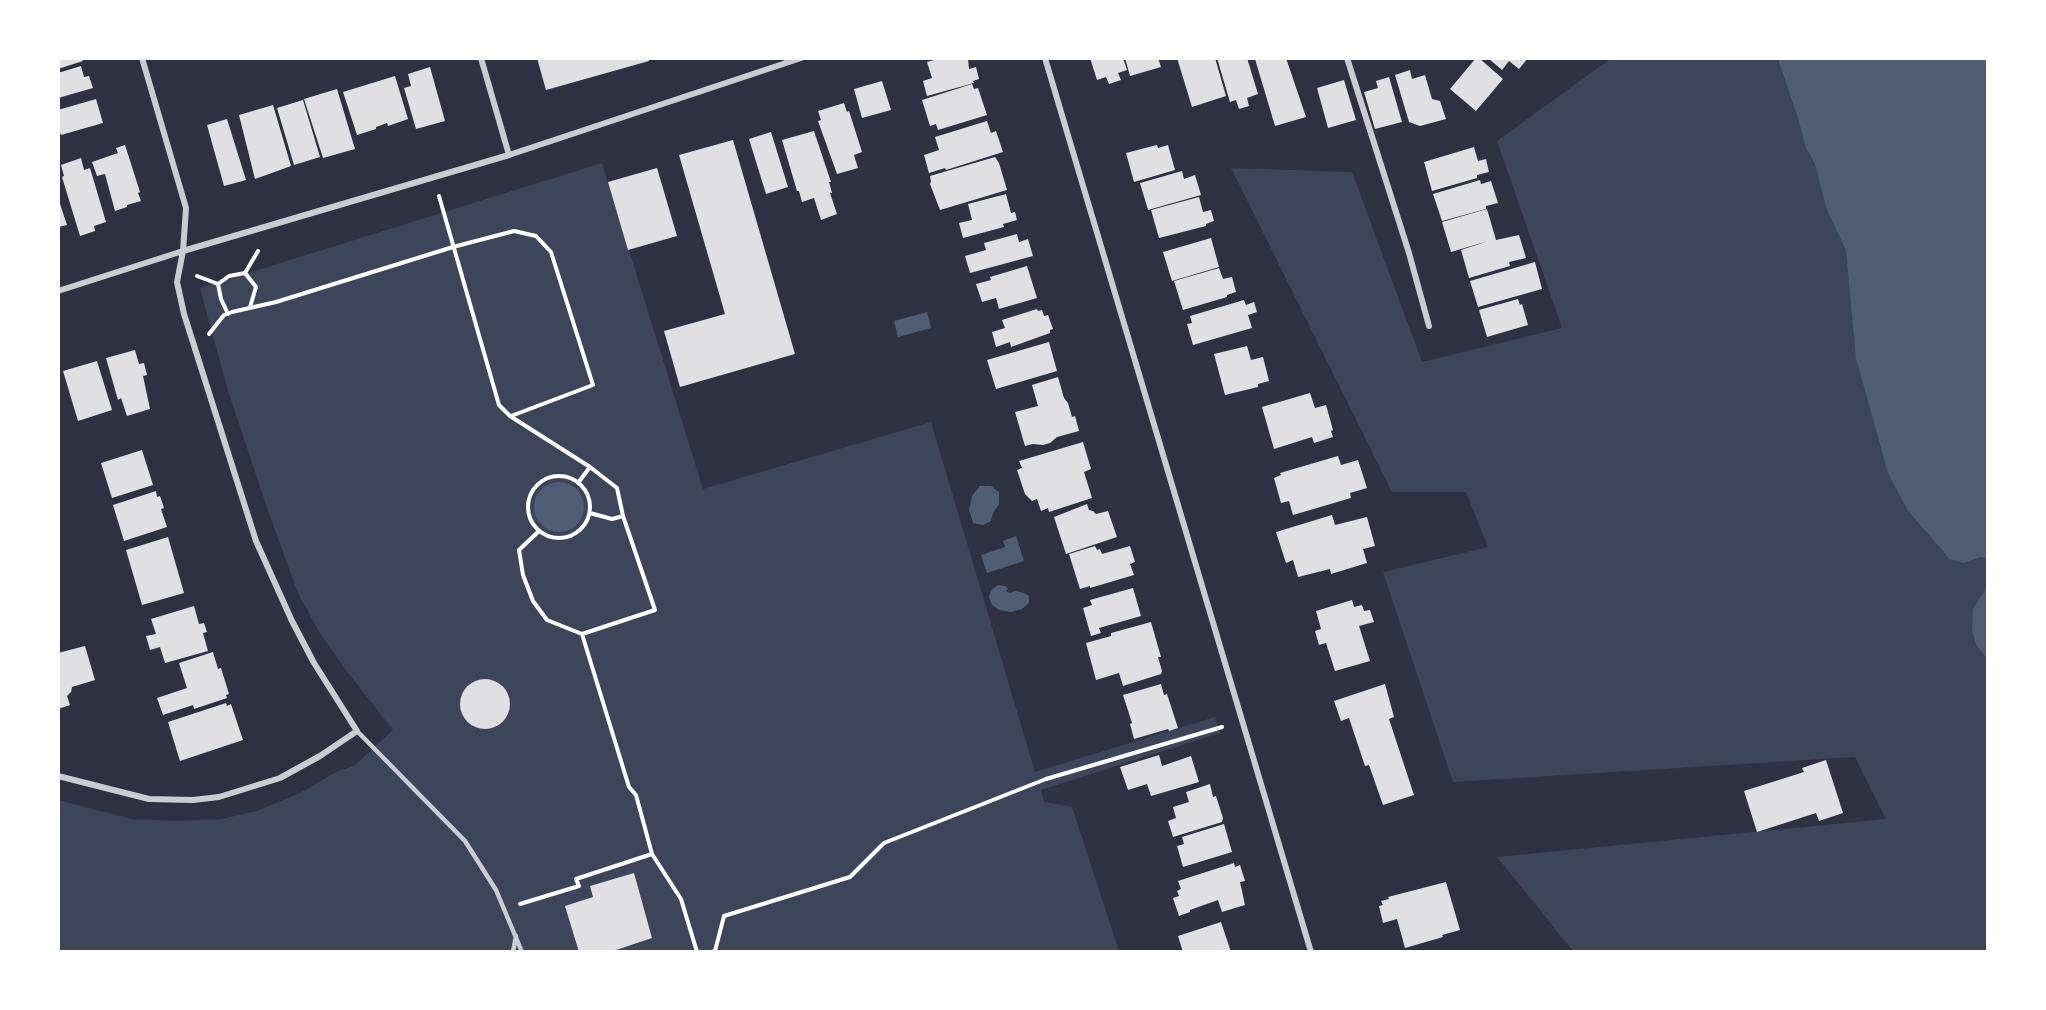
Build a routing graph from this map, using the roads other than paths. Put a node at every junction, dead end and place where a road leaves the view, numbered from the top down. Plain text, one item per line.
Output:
1 (142, 58) edge
2 (481, 58) edge
3 (801, 58) edge
4 (1045, 58) edge
5 (1347, 58) edge
6 (510, 155) junction
7 (183, 251) junction
8 (58, 291) edge
9 (1429, 326) dead end
10 (357, 731) junction
11 (58, 776) edge
12 (516, 936) junction
13 (513, 951) edge
14 (522, 951) edge
15 (1311, 951) edge

1 - 7 street
2 - 6 street
3 - 6 street
4 - 15 street
5 - 9 street
6 - 7 street
7 - 8 street
7 - 10 street
10 - 11 street
10 - 12 lane
12 - 13 lane
12 - 14 lane

